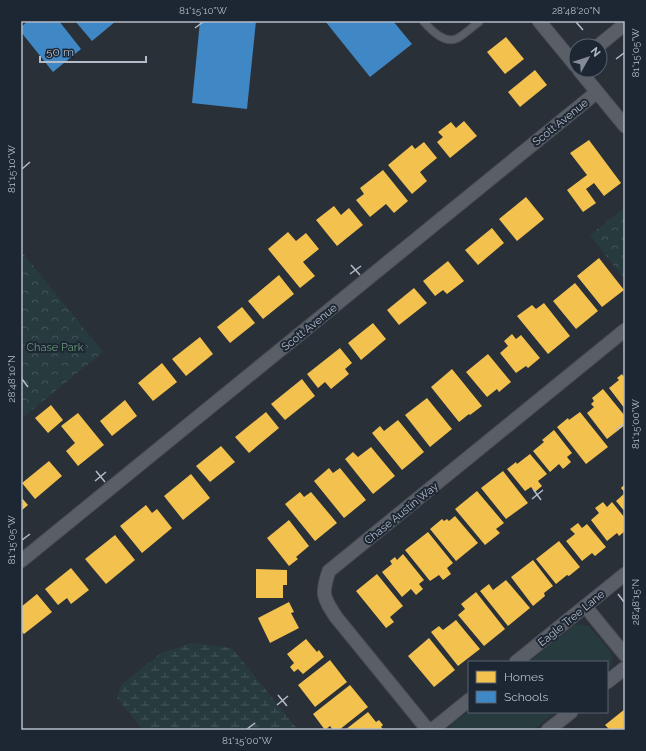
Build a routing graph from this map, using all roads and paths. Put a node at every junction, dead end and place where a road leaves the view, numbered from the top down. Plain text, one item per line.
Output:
1 (423, 21) edge
2 (479, 21) edge
3 (539, 21) edge
4 (625, 24) edge
5 (608, 38) edge
6 (568, 56) edge
7 (586, 78) edge
8 (597, 92) junction
9 (625, 126) edge
10 (625, 330) edge
11 (21, 561) edge
12 (625, 574) edge
13 (585, 606) junction
14 (625, 655) edge
15 (517, 661) edge
16 (625, 668) edge
17 (608, 681) edge
18 (468, 701) edge
19 (570, 713) edge
20 (428, 730) edge
21 (432, 730) edge
22 (548, 730) edge

1 - 2 lane
3 - 6 street
4 - 5 street
7 - 8 street
8 - 9 street
8 - 11 street, Scott Avenue
10 - 20 street, Chase Austin Way
12 - 13 street, Eagle Tree Lane
13 - 14 street
13 - 15 street, Eagle Tree Lane
16 - 17 street
18 - 21 street
19 - 22 street

